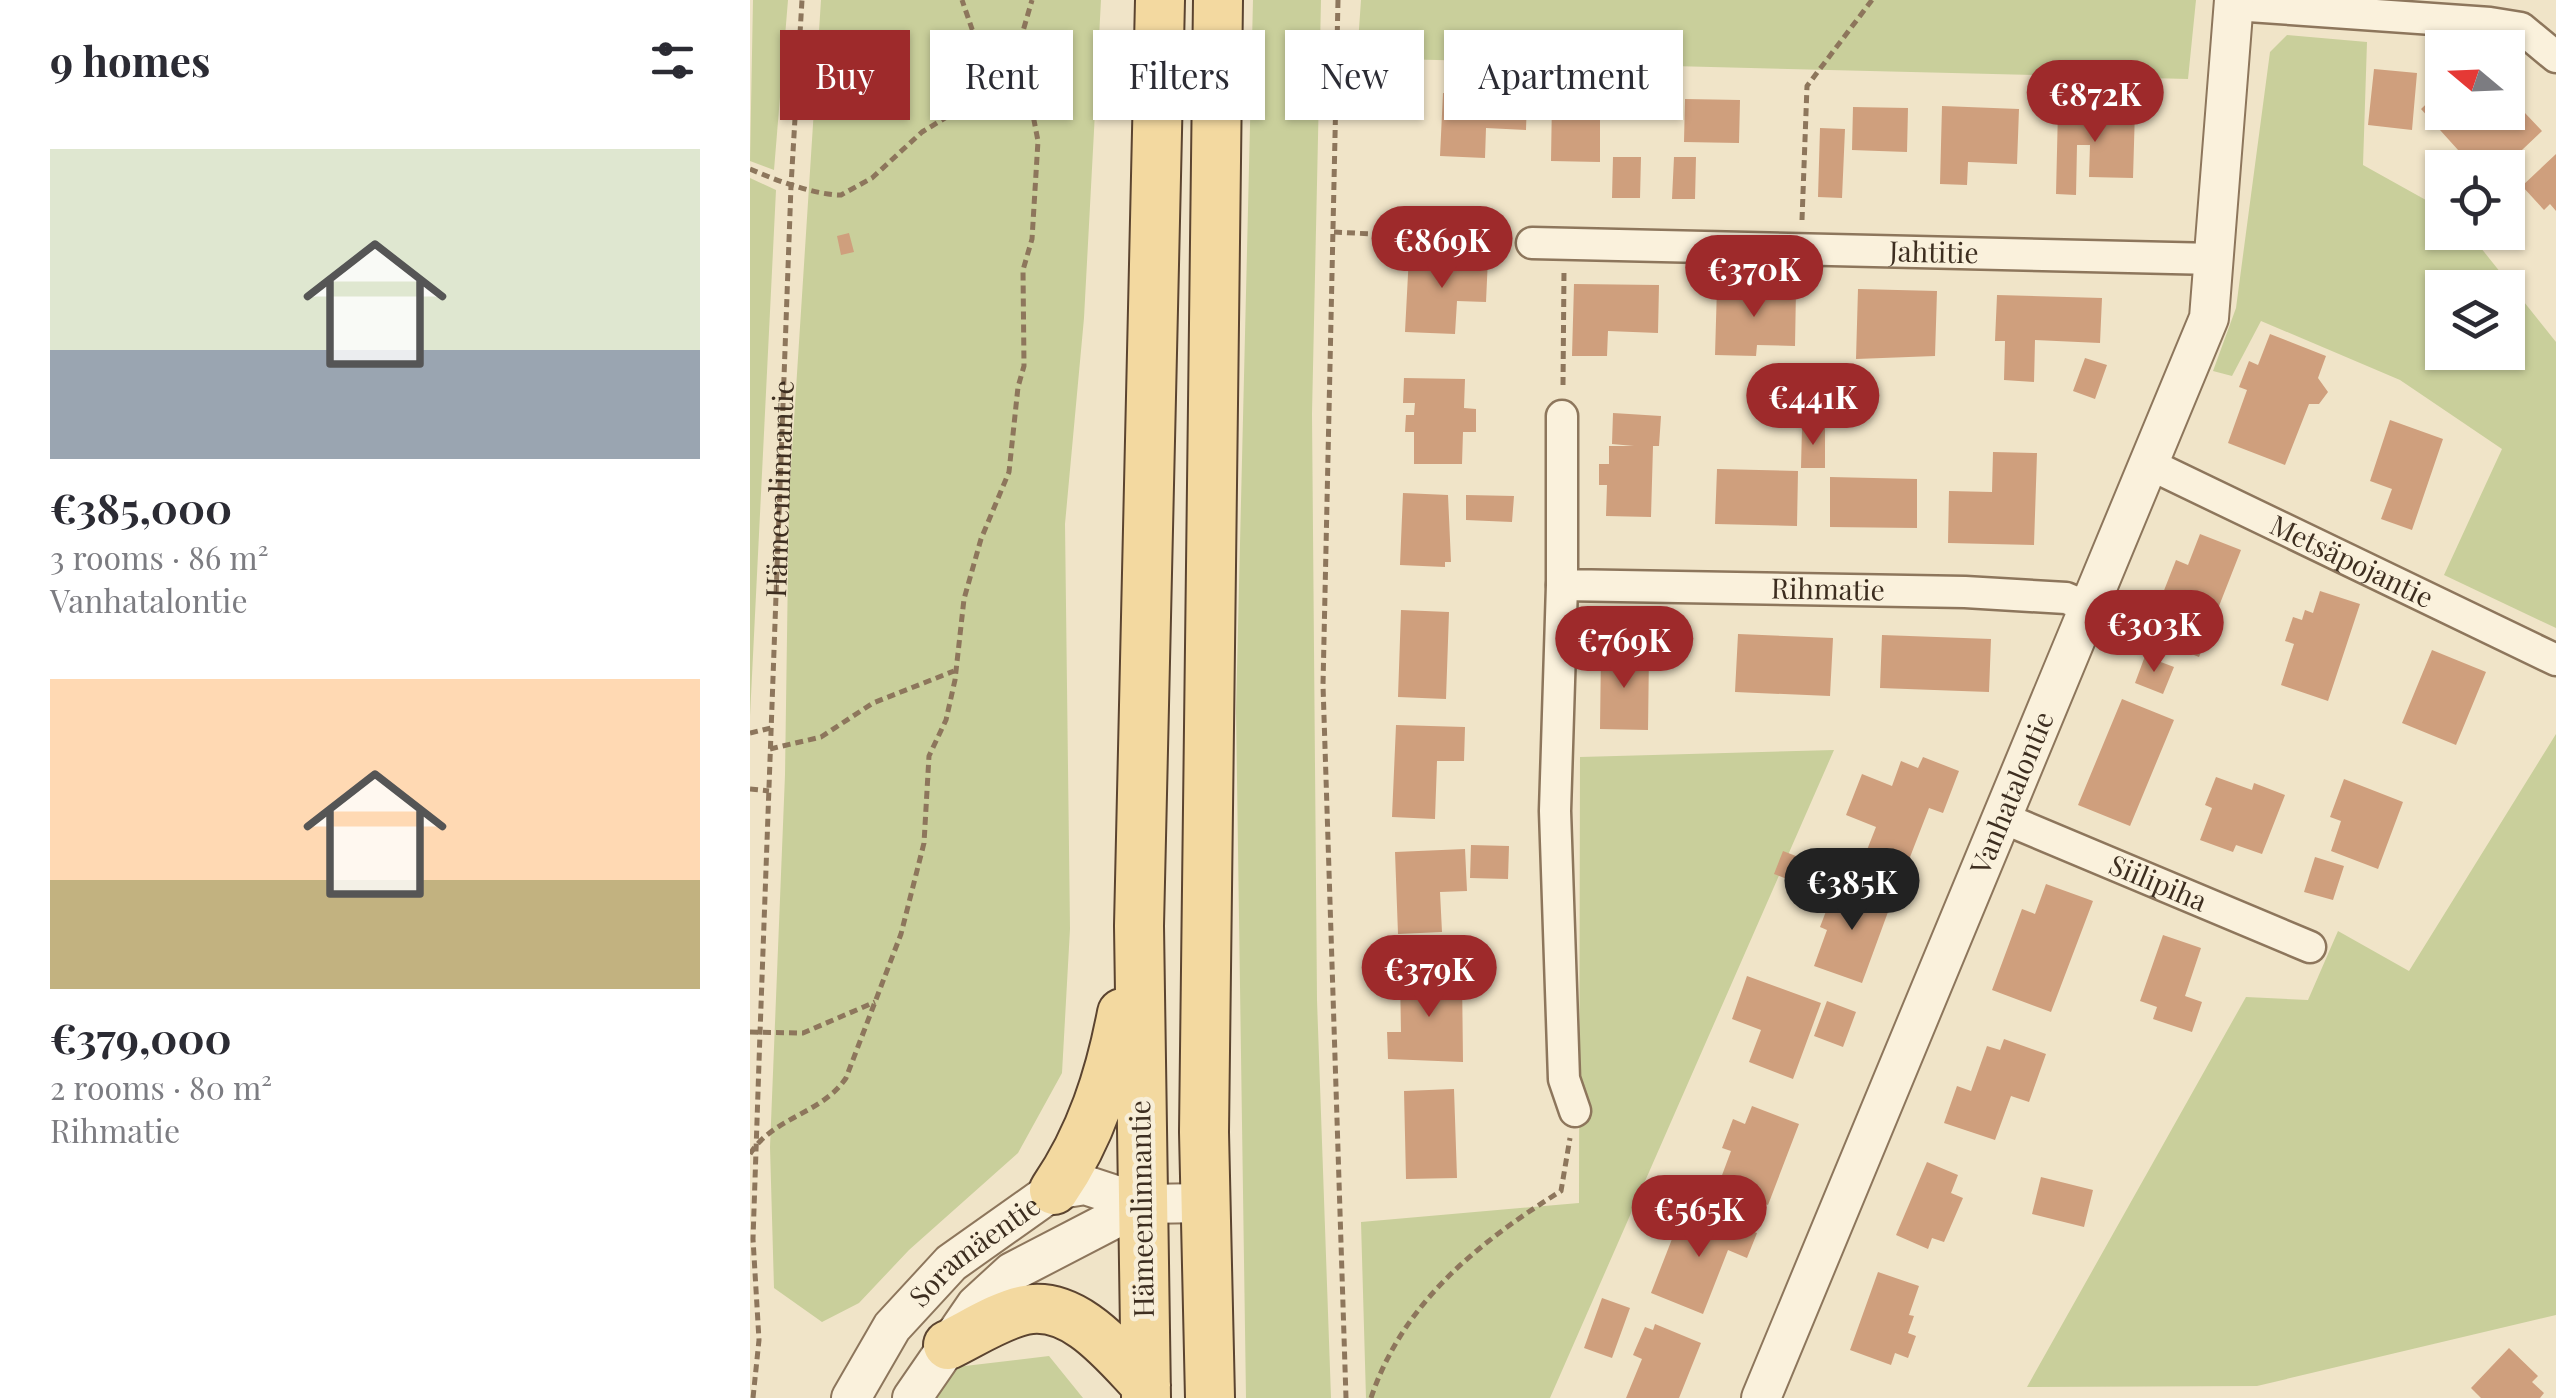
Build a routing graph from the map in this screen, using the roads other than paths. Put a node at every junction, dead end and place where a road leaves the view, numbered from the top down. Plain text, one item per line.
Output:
1 (1160, 0) edge
2 (1218, 0) edge
3 (2234, 2) edge
4 (2556, 57) edge
5 (1532, 242) road end
6 (2216, 258) junction
7 (1562, 416) road end
8 (2149, 464) junction
9 (1562, 585) junction
10 (2090, 608) junction
11 (2556, 660) edge
12 (2002, 818) junction
13 (1139, 926) junction
14 (2310, 947) dead end
15 (1575, 1111) road end
16 (1054, 1190) junction
17 (1205, 1203) junction
18 (1143, 1204) junction
19 (948, 1345) junction
20 (1146, 1391) edge
21 (851, 1398) edge
22 (912, 1398) edge
23 (1210, 1398) edge
24 (1761, 1398) edge

1 - 13 main road, Hämeenlinnantie
2 - 17 main road
3 - 4 street
3 - 6 street, Vanhatalontie
5 - 6 street, Jahtitie
6 - 8 street, Vanhatalontie
7 - 9 street
8 - 10 street, Vanhatalontie
8 - 11 street, Metsäpojantie
9 - 10 street, Rihmatie
9 - 15 street
10 - 12 street, Vanhatalontie
12 - 14 street, Siilipiha
12 - 24 street, Vanhatalontie
13 - 16 main road
13 - 18 main road, Hämeenlinnantie
16 - 18 street, Soramäentie
16 - 21 street, Soramäentie
17 - 18 street, Soramäentie
17 - 23 main road
18 - 19 street, Soramäentie
18 - 20 main road, Hämeenlinnantie
19 - 20 main road
19 - 22 street, Soramäentie

